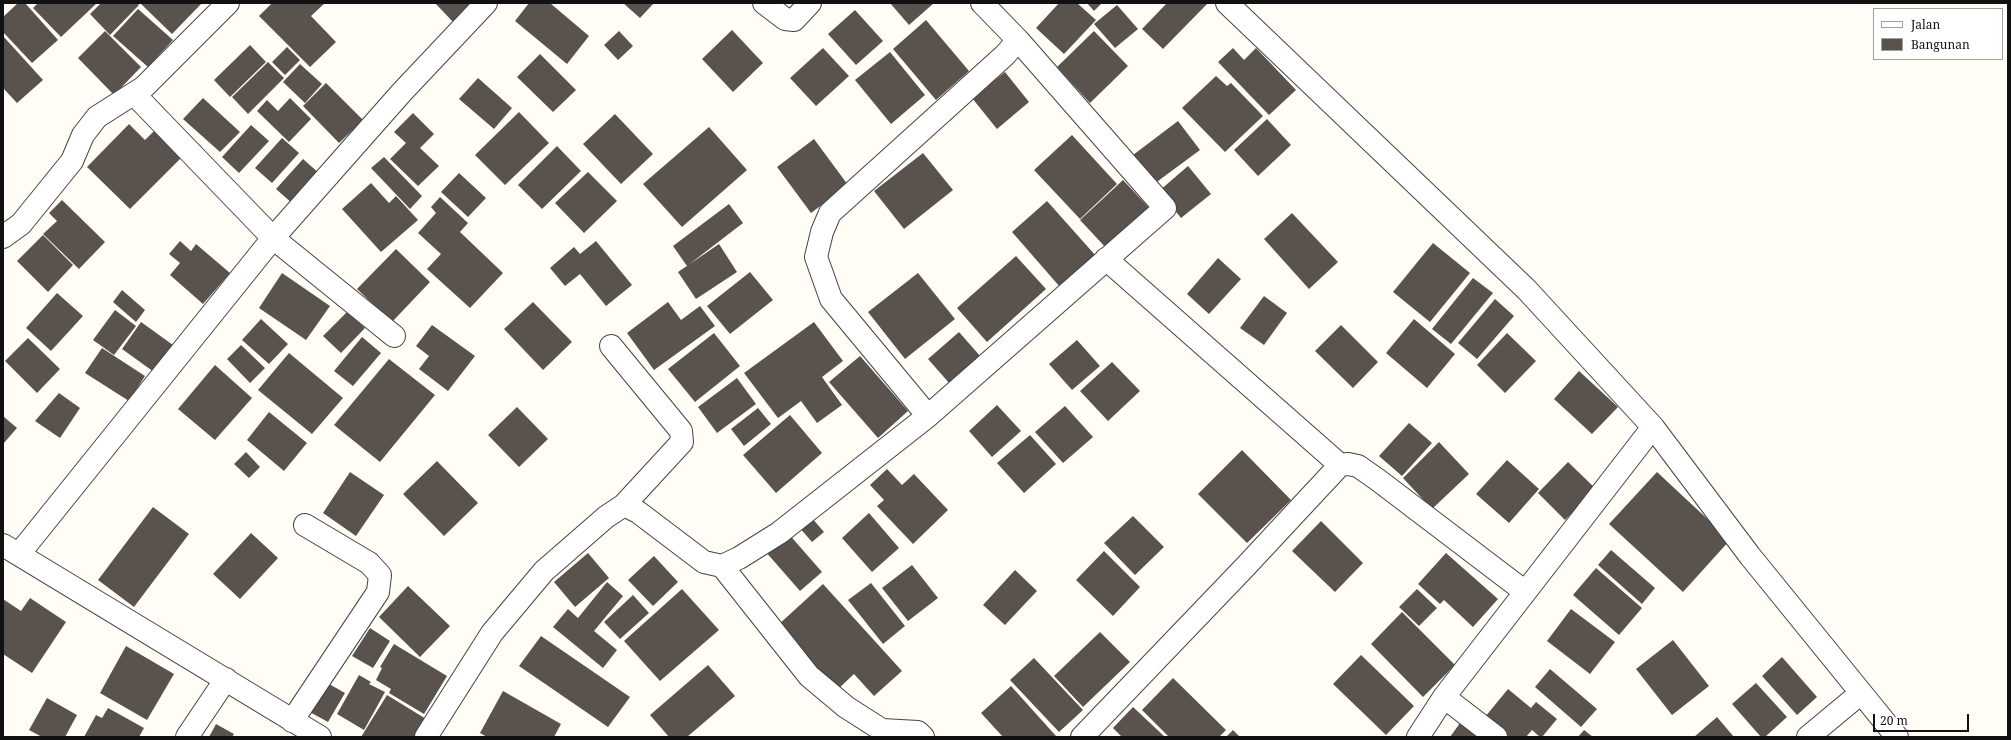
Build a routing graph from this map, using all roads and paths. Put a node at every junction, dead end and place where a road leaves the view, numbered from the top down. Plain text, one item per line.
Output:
1 (228, 3) edge
2 (486, 3) edge
3 (764, 3) edge
4 (810, 3) edge
5 (982, 3) edge
6 (1227, 3) edge
7 (1018, 40) junction
8 (134, 94) junction
9 (3, 237) edge
10 (273, 238) junction
11 (1106, 259) junction
12 (394, 336) dead end
13 (611, 346) dead end
14 (928, 416) junction
15 (1653, 427) junction
16 (1340, 464) junction
17 (624, 505) junction
18 (305, 525) dead end
19 (11, 549) edge
20 (722, 566) junction
21 (1524, 591) junction
22 (226, 679) junction
23 (1861, 693) junction
24 (1444, 697) junction
25 (292, 721) junction
26 (187, 737) edge
27 (320, 737) edge
28 (426, 737) edge
29 (923, 737) edge
30 (1082, 737) edge
31 (1418, 737) edge
32 (1496, 737) edge
33 (1808, 737) edge
34 (1897, 737) edge

1 - 8 street
2 - 10 street
3 - 4 street
5 - 7 street
6 - 15 street
7 - 11 street
7 - 14 street
8 - 9 street
8 - 10 street
10 - 12 street
10 - 19 street
11 - 14 street
11 - 16 street
13 - 17 street
14 - 20 street
15 - 21 street
15 - 23 street
16 - 21 street
16 - 30 street
17 - 20 street
17 - 28 street
18 - 25 street
19 - 22 street
20 - 29 street
21 - 24 street
22 - 25 street
22 - 26 street
23 - 33 street
23 - 34 street
24 - 31 street
24 - 32 street
25 - 27 street

